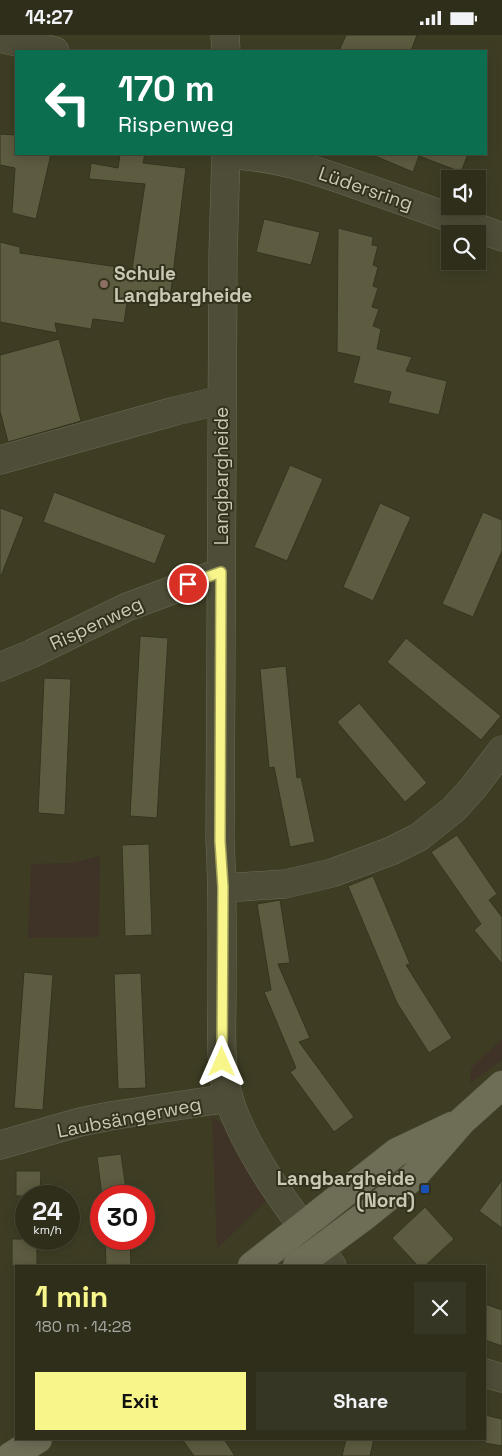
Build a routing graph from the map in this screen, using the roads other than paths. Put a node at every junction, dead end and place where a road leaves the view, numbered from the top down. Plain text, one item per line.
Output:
1 (225, 35) edge
2 (0, 38) edge
3 (51, 50) edge
4 (226, 50) edge
5 (226, 155) edge
6 (502, 237) edge
7 (222, 400) junction
8 (0, 461) edge
9 (221, 572) junction
10 (0, 667) edge
11 (502, 750) edge
12 (223, 887) junction
13 (502, 1085) edge
14 (229, 1098) junction
15 (462, 1121) junction
16 (0, 1145) edge
17 (303, 1226) junction
18 (326, 1258) edge
19 (253, 1265) edge
20 (301, 1265) edge
21 (486, 1373) edge
22 (502, 1379) edge
23 (36, 1440) edge
24 (12, 1456) edge

1 - 4 street
2 - 3 street
5 - 6 street, Lüdersring
5 - 7 street, Langbargheide
7 - 8 street
7 - 9 street, Langbargheide
9 - 10 street, Rispenweg
9 - 12 street, Langbargheide
11 - 12 street
12 - 14 street, Langbargheide
13 - 15 main road
14 - 16 street, Laubsängerweg
14 - 17 street, Langbargheide
15 - 17 main road
15 - 18 main road
17 - 18 street, Langbargheide
17 - 19 main road
18 - 20 main road
21 - 22 street
23 - 24 main road

